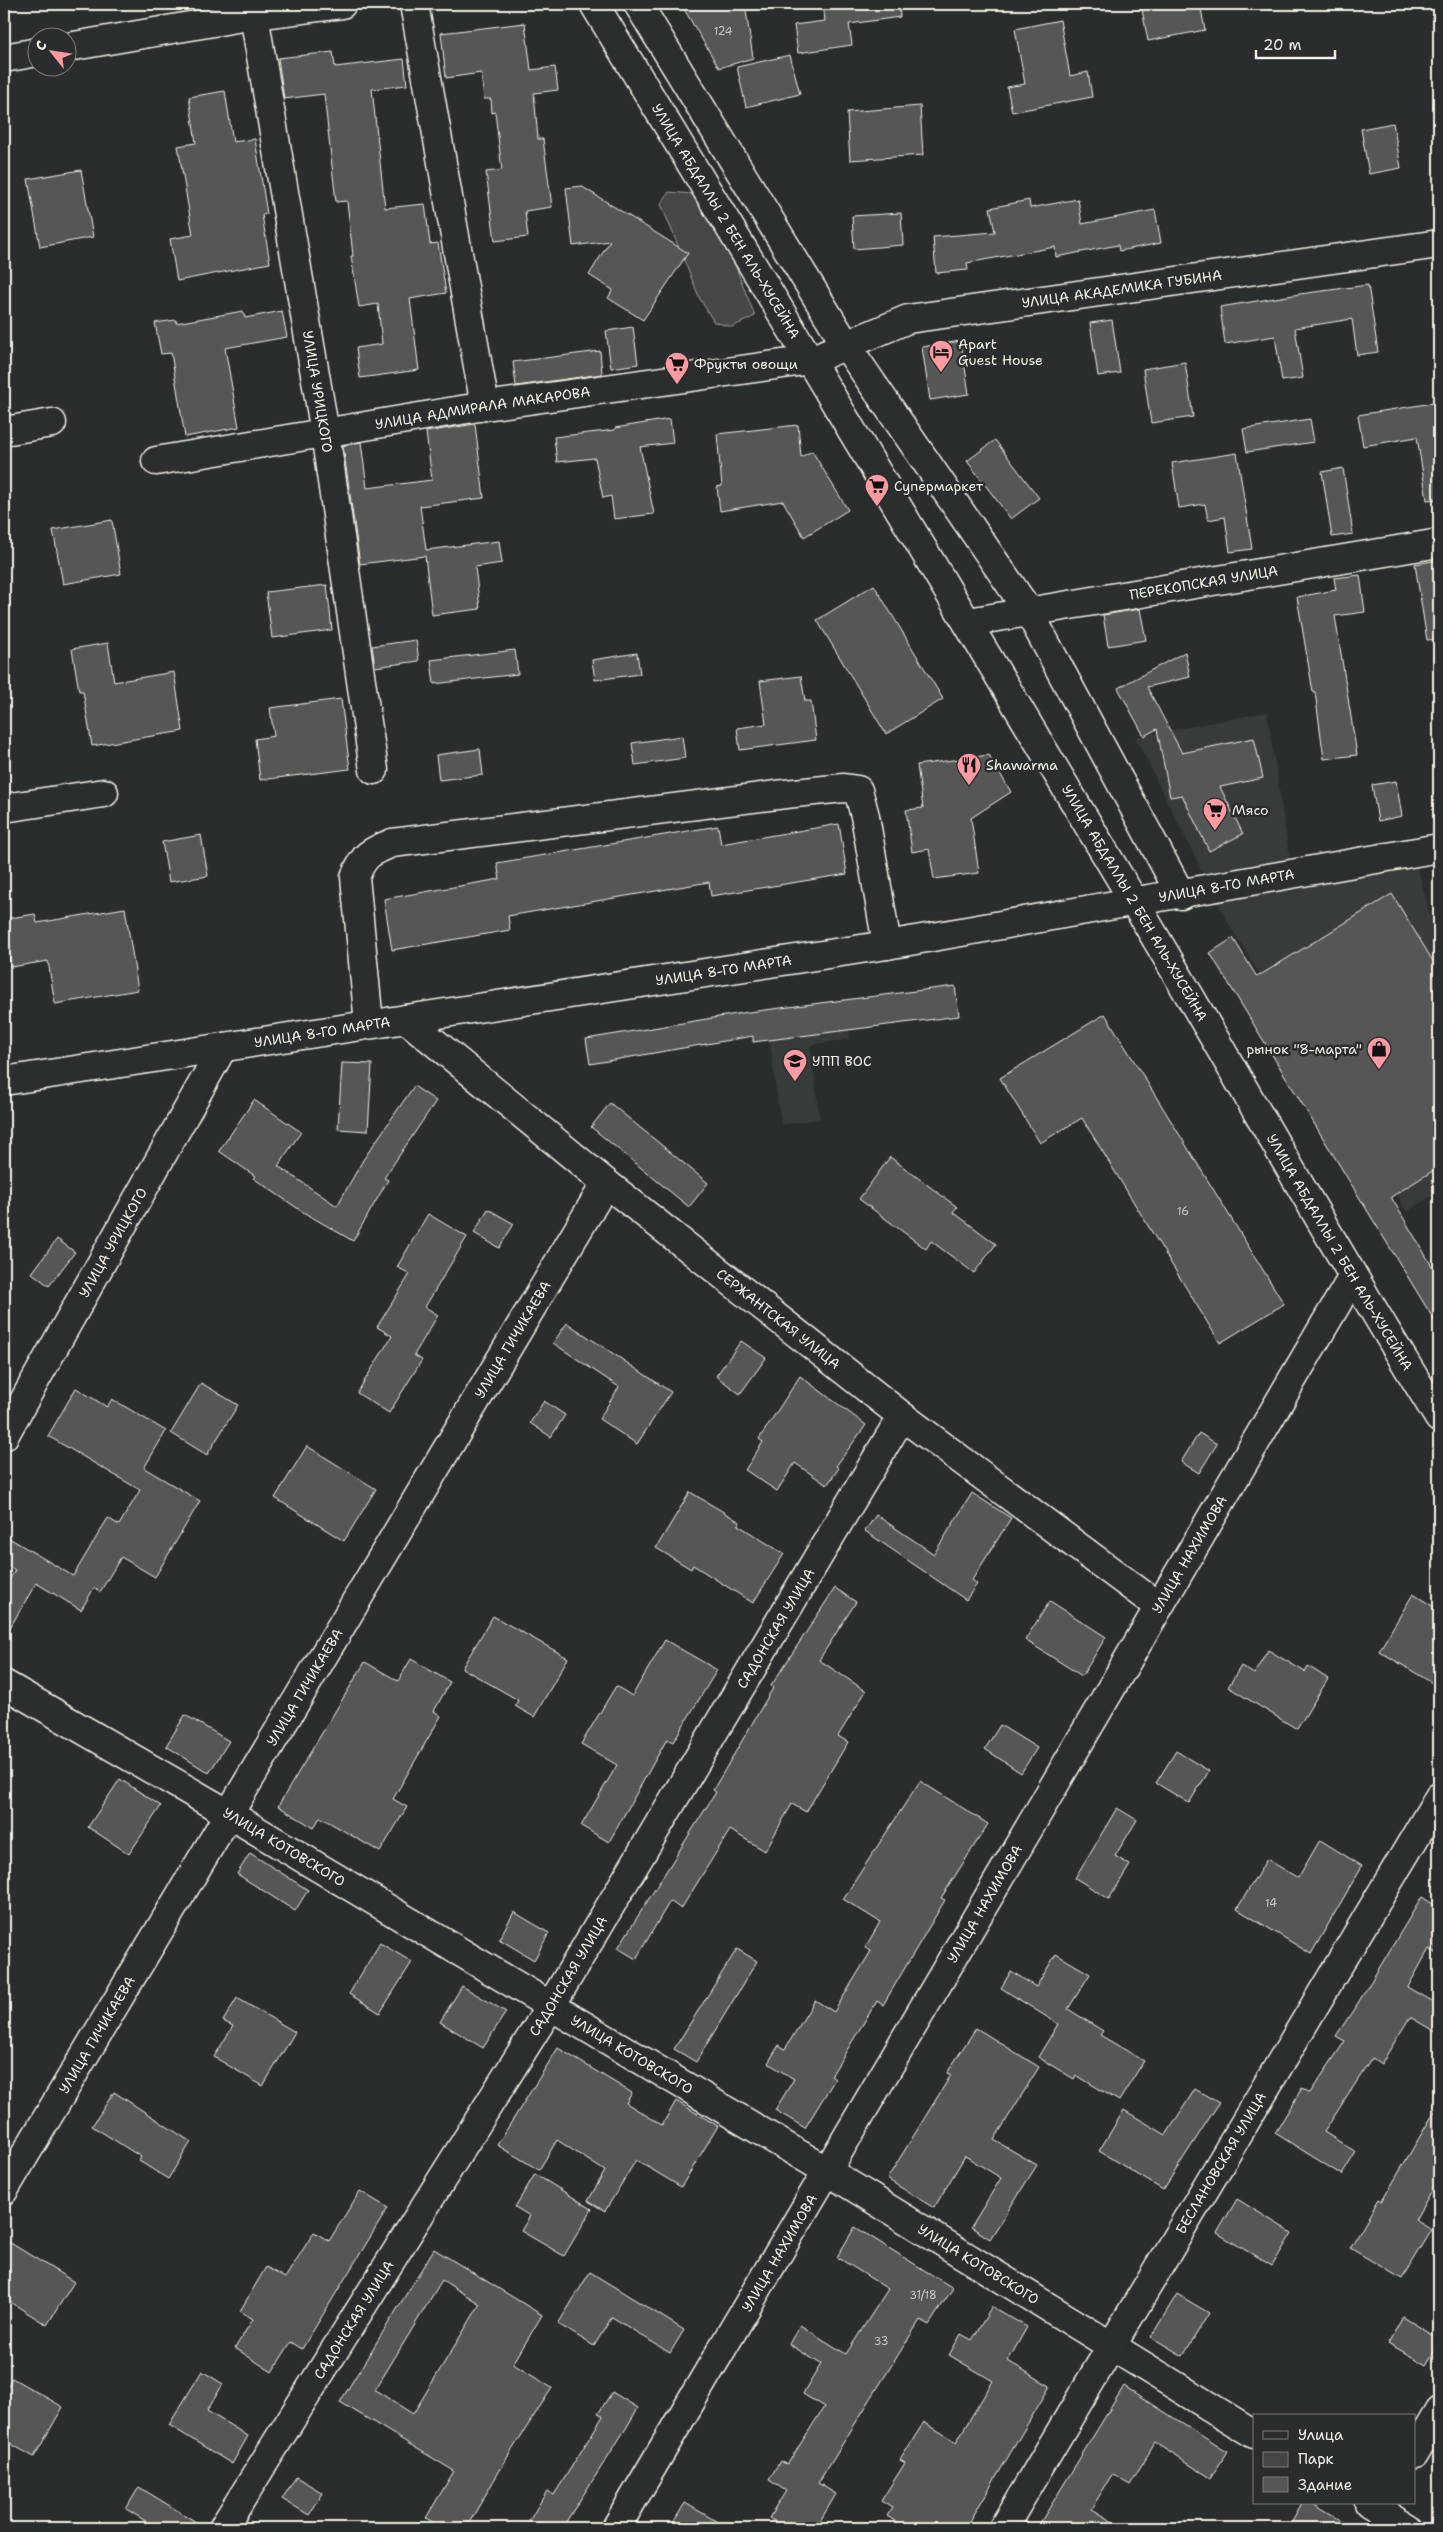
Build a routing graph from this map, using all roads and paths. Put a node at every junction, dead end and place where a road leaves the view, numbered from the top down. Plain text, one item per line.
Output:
1 (414, 4) edge
2 (594, 4) edge
3 (638, 4) edge
4 (326, 5) edge
5 (254, 15) junction
6 (78, 45) edge
7 (28, 54) edge
8 (4, 58) edge
9 (1439, 244) edge
10 (846, 345) junction
11 (811, 360) junction
12 (485, 406) junction
13 (52, 422) dead end
14 (4, 431) edge
15 (326, 434) junction
16 (156, 461) dead end
17 (1439, 543) edge
18 (1029, 612) junction
19 (968, 622) junction
20 (374, 770) dead end
21 (104, 793) dead end
22 (4, 808) edge
23 (1439, 848) edge
24 (1181, 895) junction
25 (1135, 903) junction
26 (887, 946) junction
27 (406, 1020) junction
28 (369, 1024) junction
29 (223, 1047) junction
30 (4, 1081) edge
31 (606, 1183) junction
32 (1352, 1278) junction
33 (902, 1416) junction
34 (1439, 1418) edge
35 (4, 1436) edge
36 (1158, 1606) junction
37 (4, 1684) edge
38 (1439, 1798) edge
39 (229, 1814) junction
40 (550, 2007) junction
41 (829, 2172) junction
42 (4, 2190) edge
43 (1111, 2347) junction
44 (1439, 2411) edge
45 (1253, 2433) edge
46 (1416, 2450) edge
47 (1375, 2511) edge
48 (223, 2528) edge
49 (616, 2528) edge
50 (1003, 2528) edge
51 (1410, 2528) edge

1 - 12 street
2 - 11 street, УЛИЦА АБДАЛЛЫ 2 БЕН АЛЬ-ХУСЕЙНА
3 - 10 street
4 - 5 street
5 - 6 street
5 - 15 street, УЛИЦА УРИЦКОГО
7 - 8 street
9 - 10 street, УЛИЦА АКАДЕМИКА ГУБИНА
10 - 11 street, УЛИЦА АКАДЕМИКА ГУБИНА
10 - 18 street
11 - 12 street, УЛИЦА АДМИРАЛА МАКАРОВА
11 - 19 street, УЛИЦА АБДАЛЛЫ 2 БЕН АЛЬ-ХУСЕЙНА
12 - 15 street, УЛИЦА АДМИРАЛА МАКАРОВА
13 - 14 street
15 - 16 street, УЛИЦА АДМИРАЛА МАКАРОВА
15 - 20 street, УЛИЦА УРИЦКОГО
17 - 18 street, ПЕРЕКОПСКАЯ УЛИЦА
18 - 19 street, ПЕРЕКОПСКАЯ УЛИЦА
18 - 24 street
19 - 25 street, УЛИЦА АБДАЛЛЫ 2 БЕН АЛЬ-ХУСЕЙНА
21 - 22 street
23 - 24 street, УЛИЦА 8-ГО МАРТА
24 - 25 street, УЛИЦА 8-ГО МАРТА
25 - 26 street, УЛИЦА 8-ГО МАРТА
25 - 32 street, УЛИЦА АБДАЛЛЫ 2 БЕН АЛЬ-ХУСЕЙНА
26 - 27 street, УЛИЦА 8-ГО МАРТА
26 - 28 street
27 - 28 street, УЛИЦА 8-ГО МАРТА
27 - 31 street, СЕРЖАНТСКАЯ УЛИЦА
28 - 29 street, УЛИЦА 8-ГО МАРТА
29 - 30 street, УЛИЦА 8-ГО МАРТА
29 - 35 street, УЛИЦА УРИЦКОГО
31 - 33 street, СЕРЖАНТСКАЯ УЛИЦА
31 - 39 street, УЛИЦА ГИЧИКАЕВА
32 - 34 street, УЛИЦА АБДАЛЛЫ 2 БЕН АЛЬ-ХУСЕЙНА
32 - 36 street, УЛИЦА НАХИМОВА
33 - 36 street, СЕРЖАНТСКАЯ УЛИЦА
33 - 40 street, САДОНСКАЯ УЛИЦА
36 - 41 street, УЛИЦА НАХИМОВА
37 - 39 street, УЛИЦА КОТОВСКОГО
38 - 43 street, БЕСЛАНОВСКАЯ УЛИЦА
39 - 40 street, УЛИЦА КОТОВСКОГО
39 - 42 street, УЛИЦА ГИЧИКАЕВА
40 - 41 street, УЛИЦА КОТОВСКОГО
40 - 48 street, САДОНСКАЯ УЛИЦА
41 - 43 street, УЛИЦА КОТОВСКОГО
41 - 49 street, УЛИЦА НАХИМОВА
43 - 45 street, УЛИЦА КОТОВСКОГО
43 - 50 street, БЕСЛАНОВСКАЯ УЛИЦА
44 - 46 street
47 - 51 street

